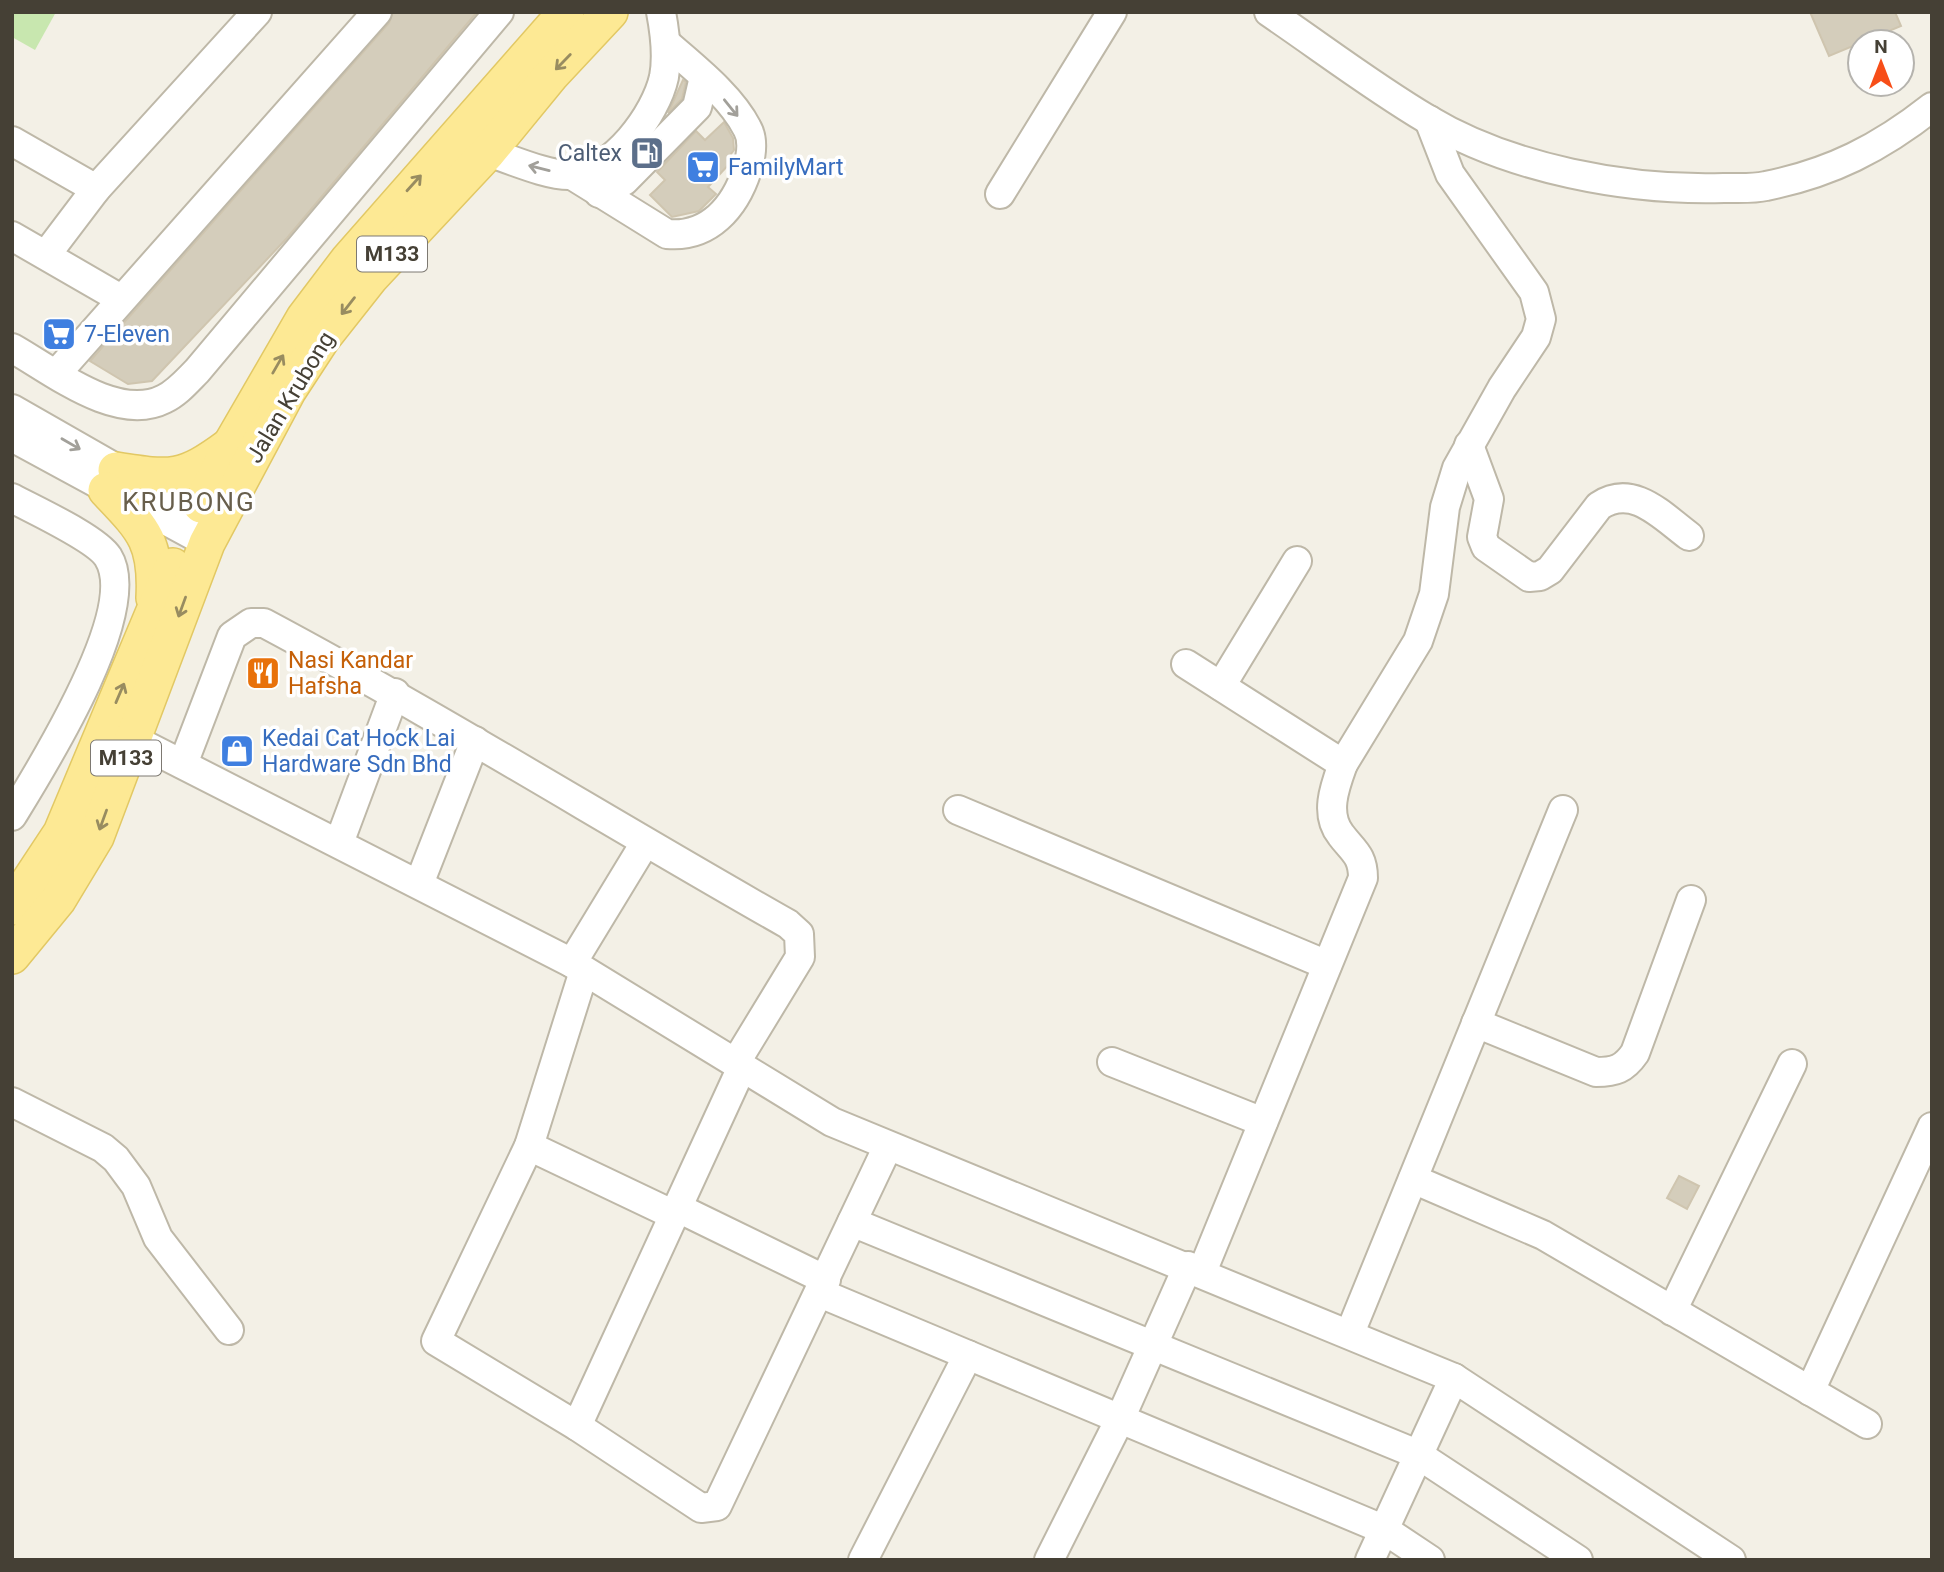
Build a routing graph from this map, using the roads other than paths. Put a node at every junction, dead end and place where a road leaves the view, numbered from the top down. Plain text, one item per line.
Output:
1 (257, 12) edge
2 (377, 12) edge
3 (499, 12) edge
4 (566, 12) edge
5 (610, 12) edge
6 (660, 12) edge
7 (1112, 12) edge
8 (1269, 12) edge
9 (666, 43) junction
10 (704, 77) junction
11 (1932, 107) edge
12 (1429, 120) junction
13 (12, 141) edge
14 (488, 152) junction
15 (572, 175) junction
16 (96, 189) junction
17 (599, 194) junction
18 (1000, 194) dead end
19 (12, 236) edge
20 (46, 255) junction
21 (121, 299) junction
22 (12, 348) edge
23 (57, 373) junction
24 (12, 409) edge
25 (12, 437) edge
26 (231, 444) junction
27 (1469, 445) junction
28 (111, 480) junction
29 (12, 498) edge
30 (202, 529) junction
31 (1689, 536) dead end
32 (1297, 561) dead end
33 (154, 612) junction
34 (1186, 664) dead end
35 (1221, 687) junction
36 (395, 693) junction
37 (119, 733) junction
38 (475, 741) junction
39 (183, 764) junction
40 (1343, 764) junction
41 (958, 810) dead end
42 (1563, 810) dead end
43 (12, 816) edge
44 (340, 843) junction
45 (645, 844) junction
46 (419, 884) junction
47 (1691, 901) dead end
48 (12, 907) edge
49 (12, 956) edge
50 (1327, 965) junction
51 (578, 967) junction
52 (1476, 1023) junction
53 (1112, 1062) dead end
54 (1792, 1063) dead end
55 (739, 1065) junction
56 (12, 1102) edge
57 (1263, 1122) junction
58 (1932, 1127) edge
59 (529, 1146) junction
60 (888, 1146) junction
61 (1413, 1179) junction
62 (676, 1211) junction
63 (852, 1223) junction
64 (1195, 1269) junction
65 (823, 1287) junction
66 (1672, 1311) junction
67 (229, 1330) dead end
68 (1350, 1333) junction
69 (1155, 1344) junction
70 (968, 1355) junction
71 (1454, 1378) junction
72 (1810, 1391) junction
73 (1120, 1419) junction
74 (1867, 1424) dead end
75 (577, 1426) junction
76 (1418, 1454) junction
77 (1385, 1530) junction
78 (863, 1560) edge
79 (1049, 1560) edge
80 (1370, 1560) edge
81 (1430, 1560) edge
82 (1578, 1560) edge
83 (1731, 1560) edge

1 - 16 street
2 - 21 street
3 - 23 street
26 -> 4 main road, Jalan Krubong / M133
5 -> 14 main road, Jalan Krubong / M133
6 - 9 street
7 - 18 street
8 - 12 street
9 - 10 street
9 - 15 street
10 - 17 street
10 -> 17 street
11 - 12 street
12 - 27 street
13 - 16 street
15 -> 14 street
14 -> 30 main road, Jalan Krubong / M133
15 - 17 street
16 - 20 street
19 - 20 street
20 - 21 street
21 - 23 street
22 - 23 street
24 -> 28 street
25 - 28 street
26 - 28 main road
26 - 30 main road, Jalan Krubong / M133
27 - 31 street
27 - 40 street
28 - 30 street
28 - 33 main road
29 - 43 street
30 - 33 main road, Jalan Krubong / M133
30 -> 37 main road, Jalan Krubong / M133
32 - 35 street
37 -> 33 main road, Jalan Krubong / M133
34 - 35 street
35 - 40 street
36 - 38 street
36 - 39 street
36 - 44 street
37 - 39 street
37 - 48 main road, Jalan Krubong / M133
37 -> 49 main road, Jalan Krubong / M133
38 - 45 street
38 - 46 street
39 - 44 street
40 - 50 street
41 - 50 street
42 - 52 street
44 - 46 street
45 - 51 street
45 - 55 street
46 - 51 street
47 - 52 street
50 - 57 street
51 - 55 street
51 - 59 street
52 - 61 street
53 - 57 street
54 - 66 street
55 - 60 street
55 - 62 street
56 - 67 street
57 - 64 street
58 - 72 street
59 - 62 street
59 - 75 street
60 - 63 street
60 - 64 street
61 - 66 street
61 - 68 street
62 - 65 street
62 - 75 street
63 - 65 street
63 - 69 street
64 - 68 street
64 - 69 street
65 - 70 street
65 - 75 street
66 - 72 street
68 - 71 street
69 - 73 street
69 - 76 street
70 - 73 street
70 - 78 street
71 - 76 street
71 - 83 street
72 - 74 street
73 - 77 street
73 - 79 street
76 - 77 street
76 - 82 street
77 - 80 street
77 - 81 street

